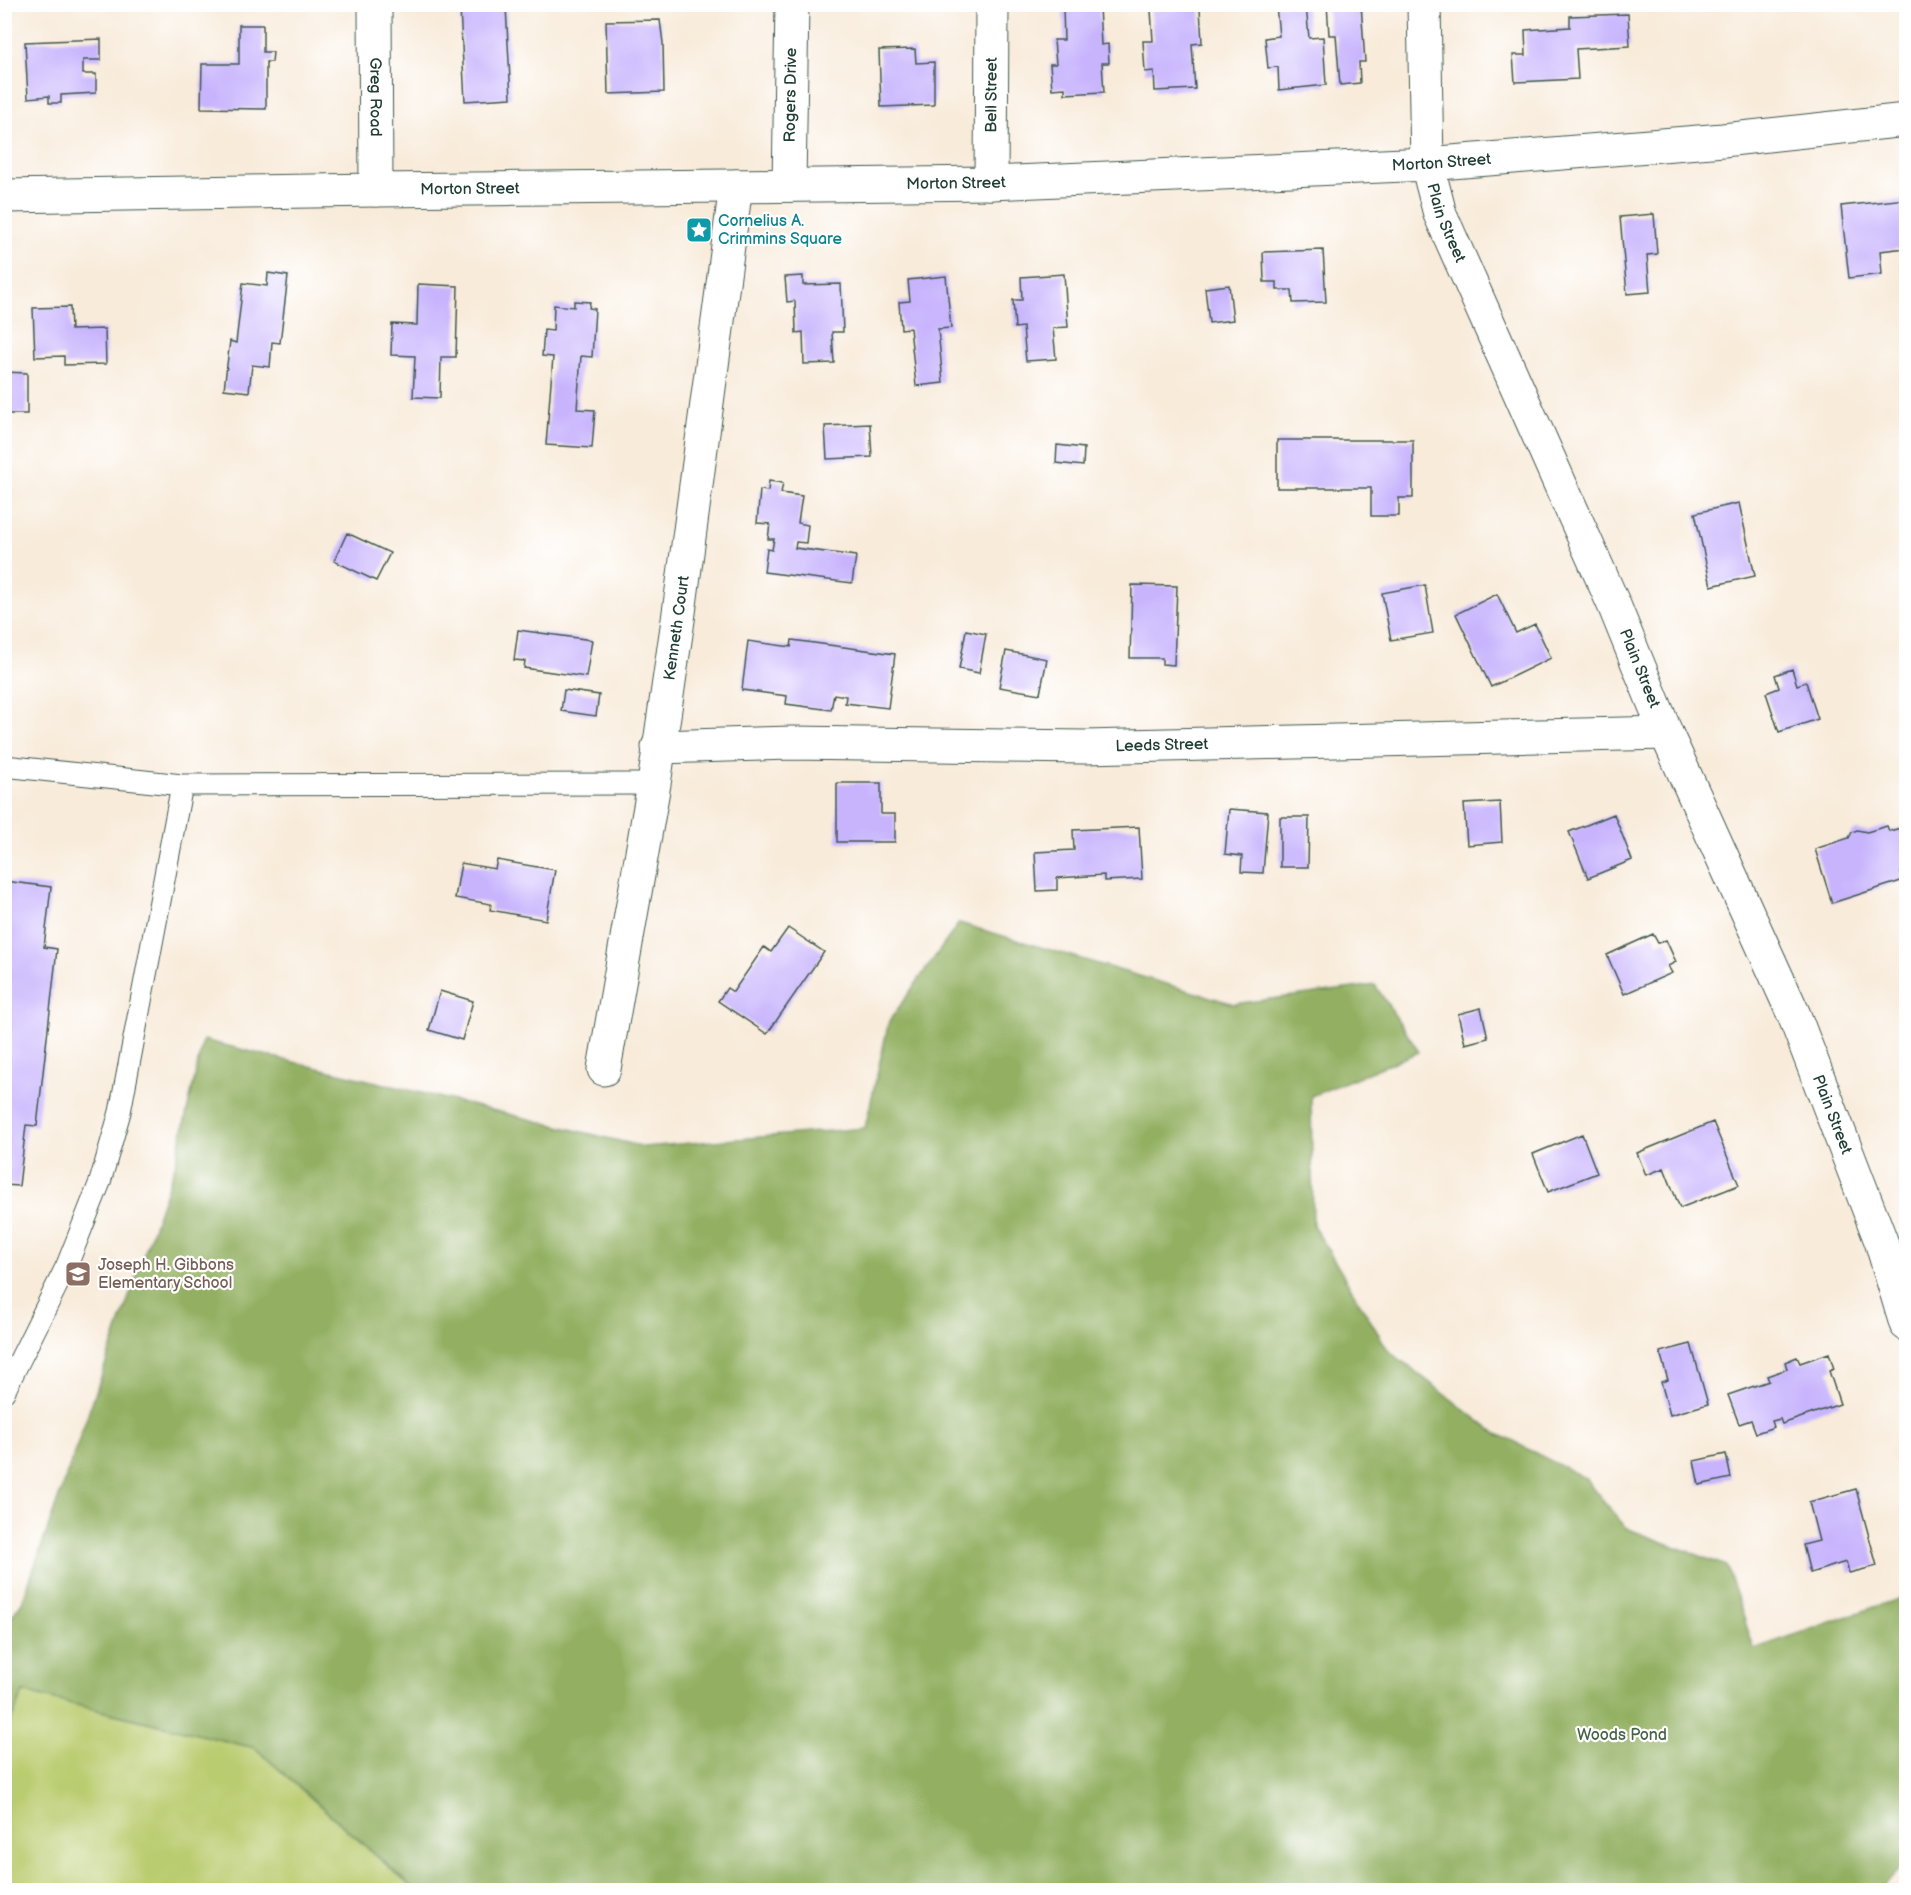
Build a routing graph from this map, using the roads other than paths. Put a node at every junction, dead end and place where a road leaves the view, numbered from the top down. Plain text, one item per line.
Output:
1 (375, 4) edge
2 (792, 4) edge
3 (992, 4) edge
4 (1424, 4) edge
5 (1906, 120) edge
6 (1427, 164) junction
7 (991, 183) junction
8 (789, 185) junction
9 (736, 186) junction
10 (376, 189) junction
11 (4, 196) edge
12 (1666, 733) junction
13 (658, 747) junction
14 (4, 765) edge
15 (654, 784) junction
16 (182, 785) junction
17 (604, 1069) dead end
18 (1906, 1324) edge
19 (4, 1392) edge

1 - 10 street, Greg Road
2 - 8 street, Rogers Drive
3 - 7 street, Bell Street
4 - 6 street, Plain Street
5 - 6 street, Morton Street
6 - 7 street, Morton Street
6 - 12 street, Plain Street
7 - 8 street, Morton Street
8 - 9 street, Morton Street
9 - 10 street, Morton Street
9 - 13 street, Kenneth Court
10 - 11 street, Morton Street
12 - 13 street, Leeds Street
12 - 18 street, Plain Street
13 - 15 street, Kenneth Court
14 - 16 lane
15 - 16 lane
15 - 17 street, Kenneth Court
16 - 19 lane

